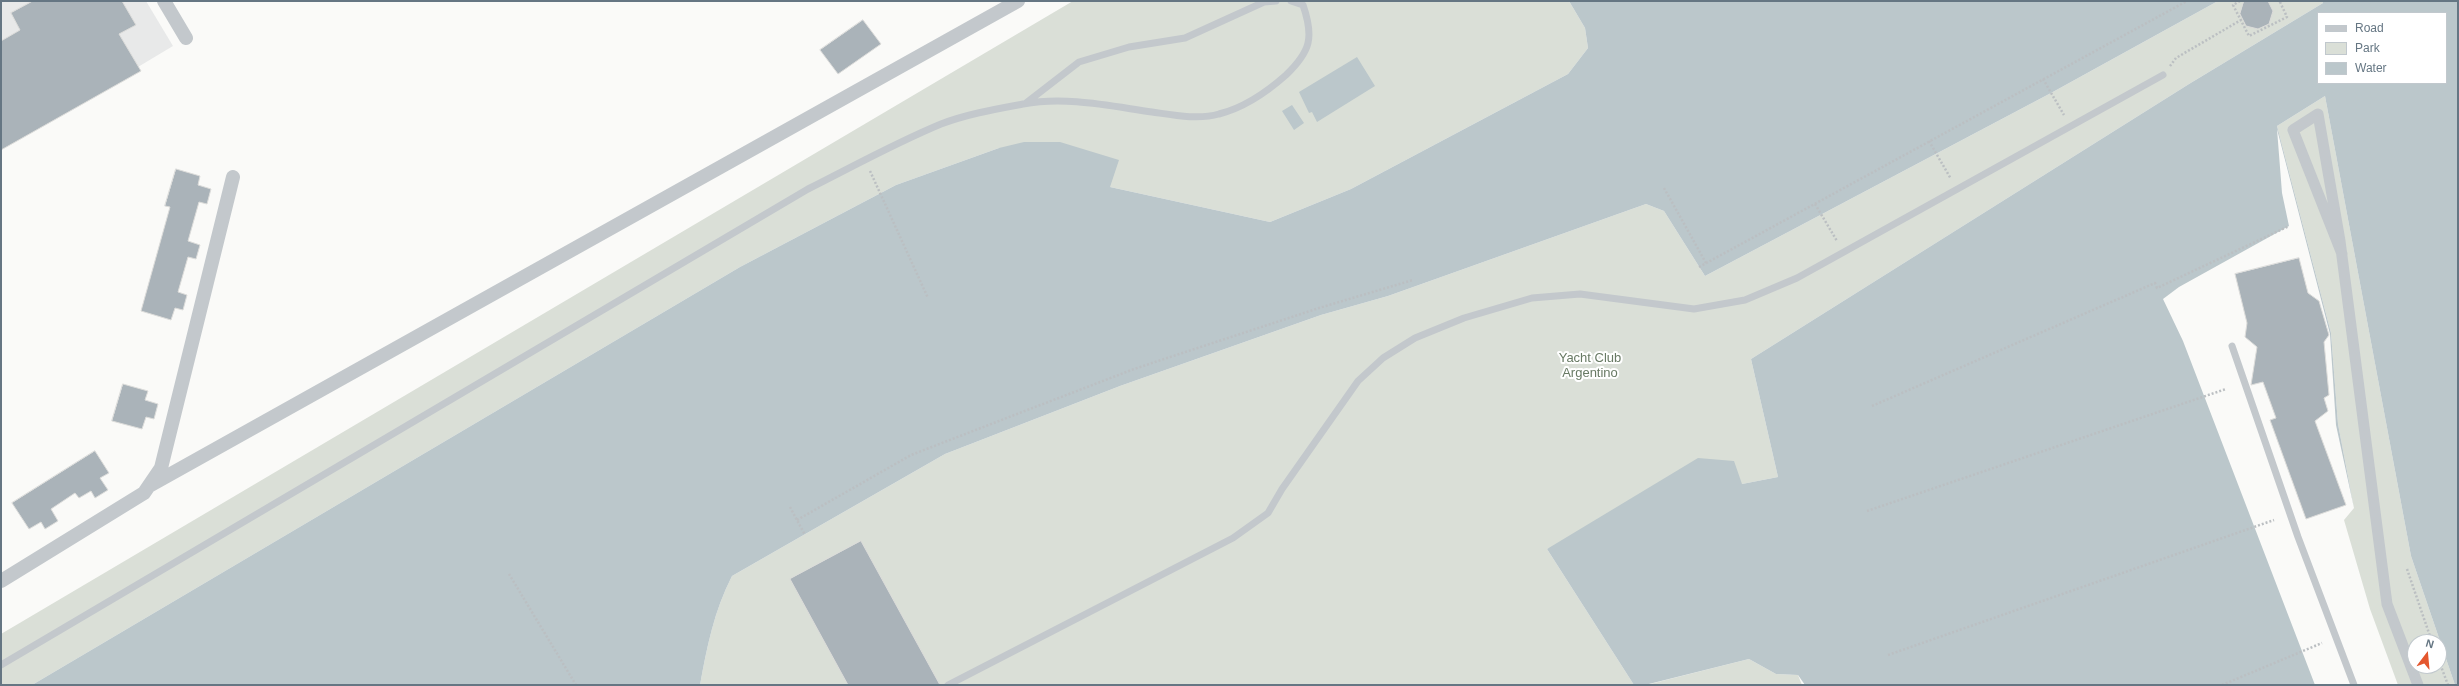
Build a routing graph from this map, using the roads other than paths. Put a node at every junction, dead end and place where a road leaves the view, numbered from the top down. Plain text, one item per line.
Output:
1 (164, 1) edge
2 (1018, 1) edge
3 (1276, 1) edge
4 (1291, 1) edge
5 (186, 38) dead end
6 (2163, 75) road end
7 (1026, 103) junction
8 (233, 177) dead end
9 (2342, 254) junction
10 (2232, 346) dead end
11 (151, 485) junction
12 (1, 581) edge
13 (1, 665) edge
14 (948, 685) edge
15 (2354, 685) edge
16 (2418, 685) edge

1 - 5 street
2 - 11 street
3 - 7 lane
4 - 7 lane
6 - 14 lane
7 - 13 lane
8 - 11 street
9 - 9 street
9 - 16 street
10 - 15 lane
11 - 12 street

